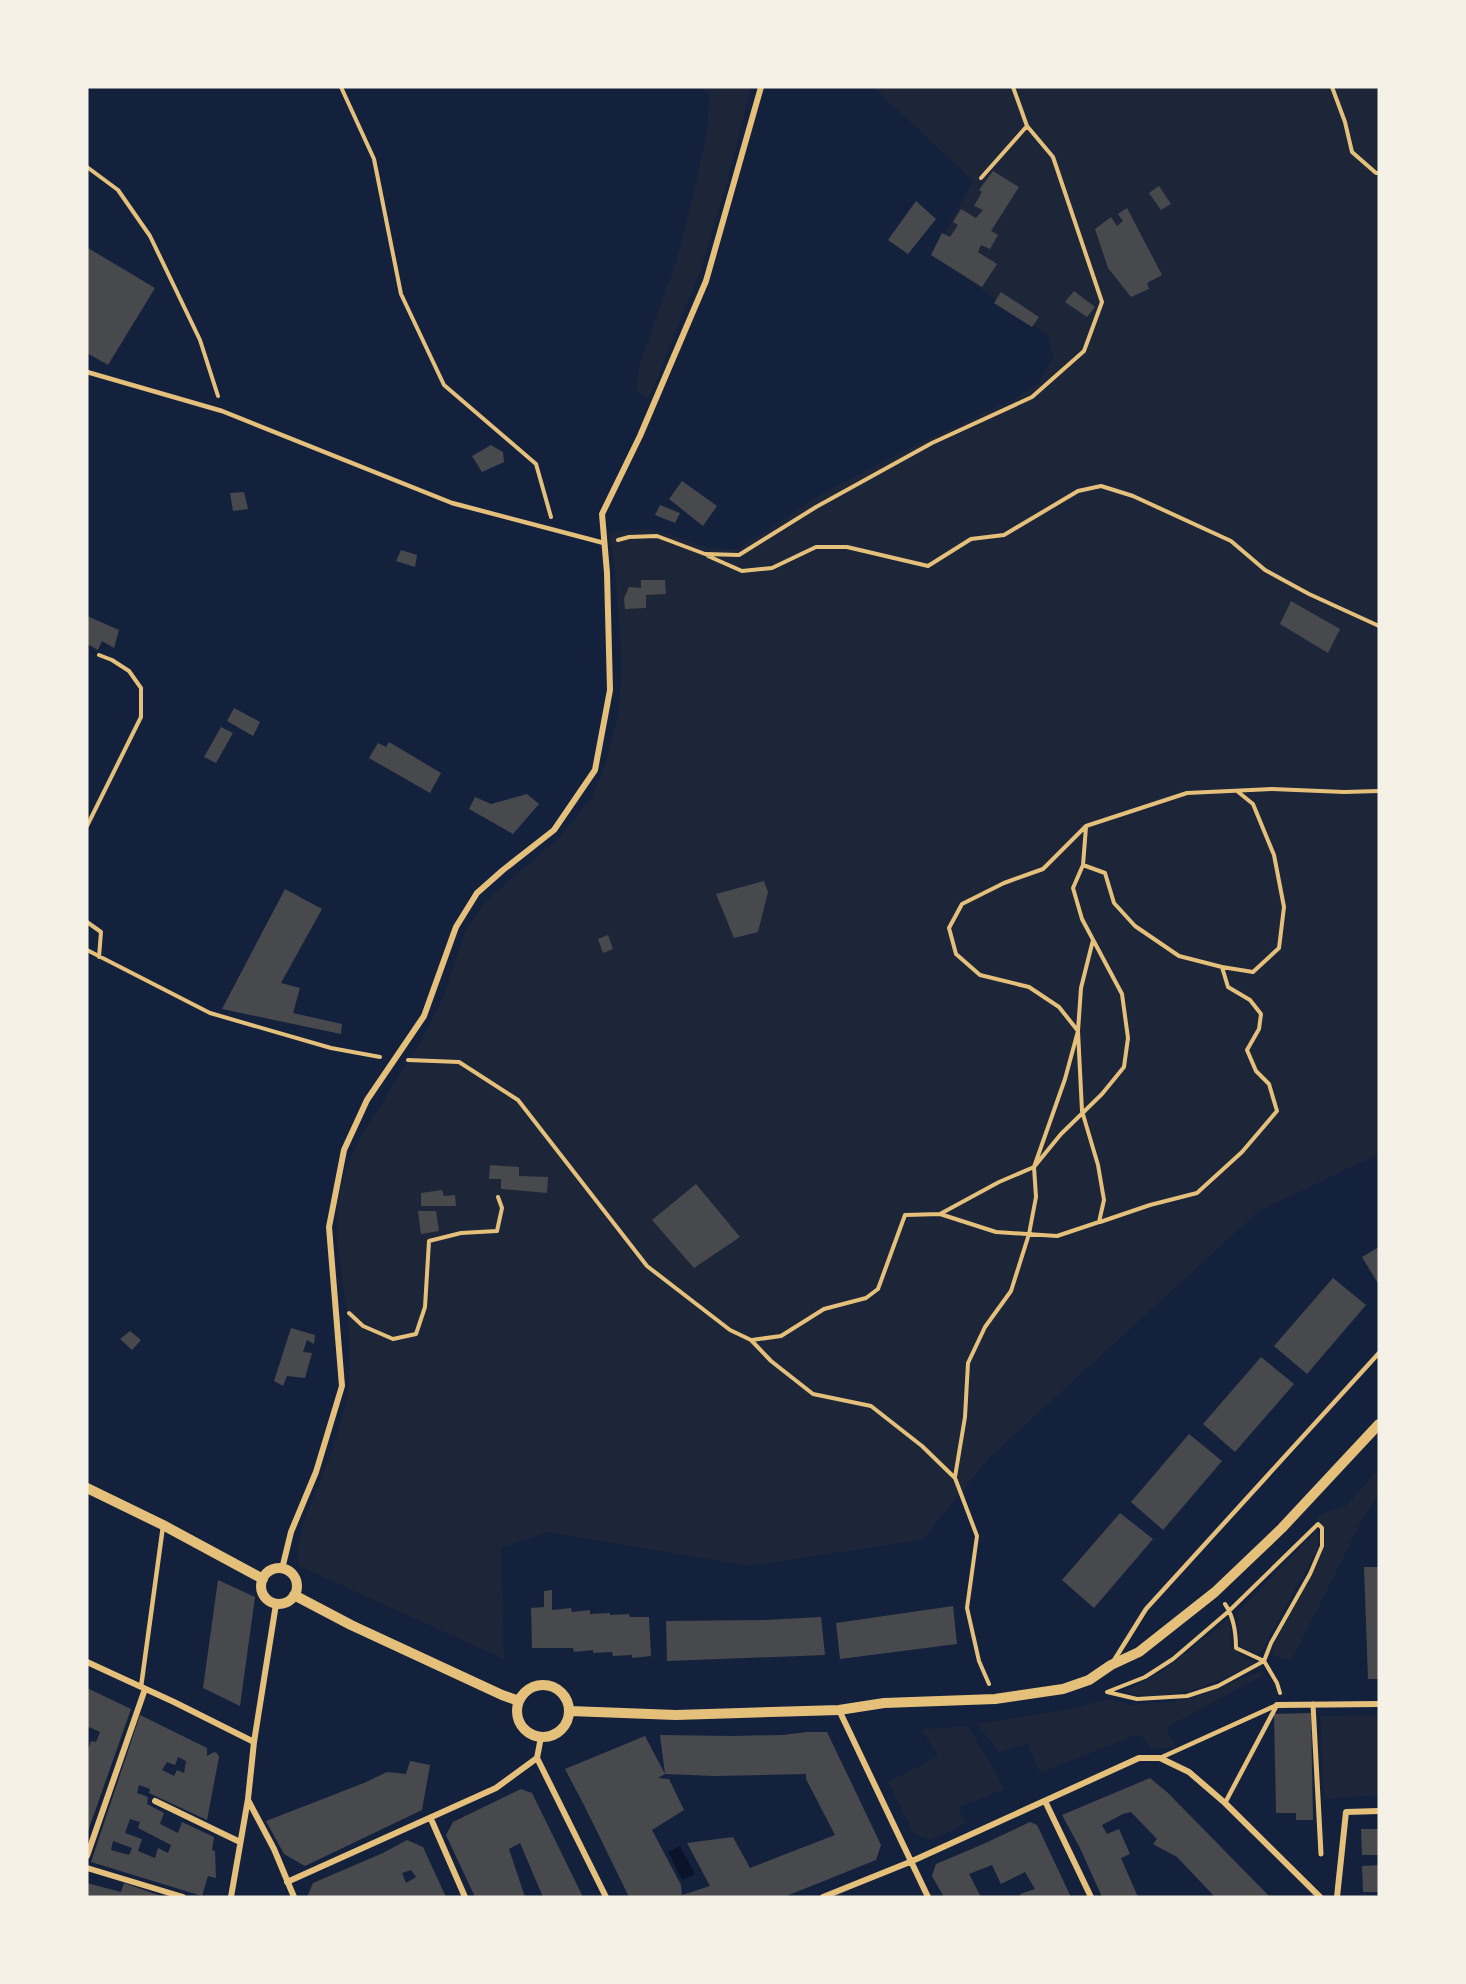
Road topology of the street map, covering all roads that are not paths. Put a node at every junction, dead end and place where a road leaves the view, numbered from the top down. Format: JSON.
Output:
{"nodes":[{"id":1,"x":761,"y":87,"type":"edge"},
{"id":2,"x":87,"y":372,"type":"edge"},
{"id":3,"x":604,"y":543,"type":"junction"},
{"id":4,"x":1379,"y":1353,"type":"edge"},
{"id":5,"x":1379,"y":1424,"type":"edge"},
{"id":6,"x":87,"y":1488,"type":"edge"},
{"id":7,"x":163,"y":1525,"type":"junction"},
{"id":8,"x":282,"y":1569,"type":"junction"},
{"id":9,"x":263,"y":1579,"type":"junction"},
{"id":10,"x":294,"y":1595,"type":"junction"},
{"id":11,"x":276,"y":1604,"type":"junction"},
{"id":12,"x":87,"y":1662,"type":"edge"},
{"id":13,"x":1111,"y":1665,"type":"junction"},
{"id":14,"x":143,"y":1688,"type":"junction"},
{"id":15,"x":519,"y":1701,"type":"junction"},
{"id":16,"x":1313,"y":1704,"type":"junction"},
{"id":17,"x":1379,"y":1704,"type":"edge"},
{"id":18,"x":1277,"y":1705,"type":"junction"},
{"id":19,"x":839,"y":1710,"type":"junction"},
{"id":20,"x":570,"y":1711,"type":"junction"},
{"id":21,"x":541,"y":1737,"type":"junction"},
{"id":22,"x":254,"y":1742,"type":"junction"},
{"id":23,"x":537,"y":1758,"type":"junction"},
{"id":24,"x":1160,"y":1758,"type":"junction"},
{"id":25,"x":248,"y":1799,"type":"junction"},
{"id":26,"x":1045,"y":1801,"type":"junction"},
{"id":27,"x":155,"y":1802,"type":"dead end"},
{"id":28,"x":1225,"y":1803,"type":"junction"},
{"id":29,"x":1379,"y":1811,"type":"edge"},
{"id":30,"x":430,"y":1819,"type":"junction"},
{"id":31,"x":240,"y":1842,"type":"junction"},
{"id":32,"x":1321,"y":1854,"type":"dead end"},
{"id":33,"x":87,"y":1856,"type":"edge"},
{"id":34,"x":910,"y":1862,"type":"junction"},
{"id":35,"x":87,"y":1868,"type":"edge"},
{"id":36,"x":287,"y":1882,"type":"junction"},
{"id":37,"x":183,"y":1897,"type":"edge"},
{"id":38,"x":231,"y":1897,"type":"edge"},
{"id":39,"x":294,"y":1897,"type":"edge"},
{"id":40,"x":465,"y":1897,"type":"edge"},
{"id":41,"x":606,"y":1897,"type":"edge"},
{"id":42,"x":823,"y":1897,"type":"edge"},
{"id":43,"x":928,"y":1897,"type":"edge"},
{"id":44,"x":1091,"y":1897,"type":"edge"},
{"id":45,"x":1320,"y":1897,"type":"edge"},
{"id":46,"x":1337,"y":1897,"type":"edge"}],
"edges":[{"from":1,"to":3,"type":"street"},
{"from":2,"to":3,"type":"lane"},
{"from":3,"to":8,"type":"street"},
{"from":4,"to":13,"type":"lane"},
{"from":5,"to":13,"type":"street"},
{"from":6,"to":7,"type":"street"},
{"from":7,"to":9,"type":"street"},
{"from":7,"to":14,"type":"lane"},
{"from":8,"to":9,"type":"street"},
{"from":8,"to":10,"type":"street"},
{"from":9,"to":11,"type":"street"},
{"from":10,"to":11,"type":"street"},
{"from":10,"to":15,"type":"street"},
{"from":11,"to":22,"type":"street"},
{"from":12,"to":14,"type":"street"},
{"from":13,"to":19,"type":"street"},
{"from":14,"to":22,"type":"street"},
{"from":14,"to":33,"type":"street"},
{"from":15,"to":20,"type":"street"},
{"from":15,"to":21,"type":"street"},
{"from":16,"to":17,"type":"street"},
{"from":16,"to":18,"type":"street"},
{"from":16,"to":32,"type":"street"},
{"from":18,"to":24,"type":"lane"},
{"from":18,"to":28,"type":"lane"},
{"from":19,"to":20,"type":"street"},
{"from":19,"to":34,"type":"street"},
{"from":20,"to":21,"type":"street"},
{"from":21,"to":23,"type":"street"},
{"from":22,"to":25,"type":"street"},
{"from":23,"to":30,"type":"street"},
{"from":23,"to":41,"type":"street"},
{"from":24,"to":26,"type":"street"},
{"from":24,"to":28,"type":"street"},
{"from":25,"to":31,"type":"street"},
{"from":25,"to":36,"type":"street"},
{"from":26,"to":34,"type":"street"},
{"from":26,"to":44,"type":"street"},
{"from":27,"to":31,"type":"street"},
{"from":28,"to":45,"type":"street"},
{"from":29,"to":46,"type":"street"},
{"from":30,"to":36,"type":"street"},
{"from":30,"to":40,"type":"street"},
{"from":31,"to":38,"type":"street"},
{"from":34,"to":42,"type":"street"},
{"from":34,"to":43,"type":"street"},
{"from":35,"to":37,"type":"street"},
{"from":36,"to":39,"type":"street"}]}
